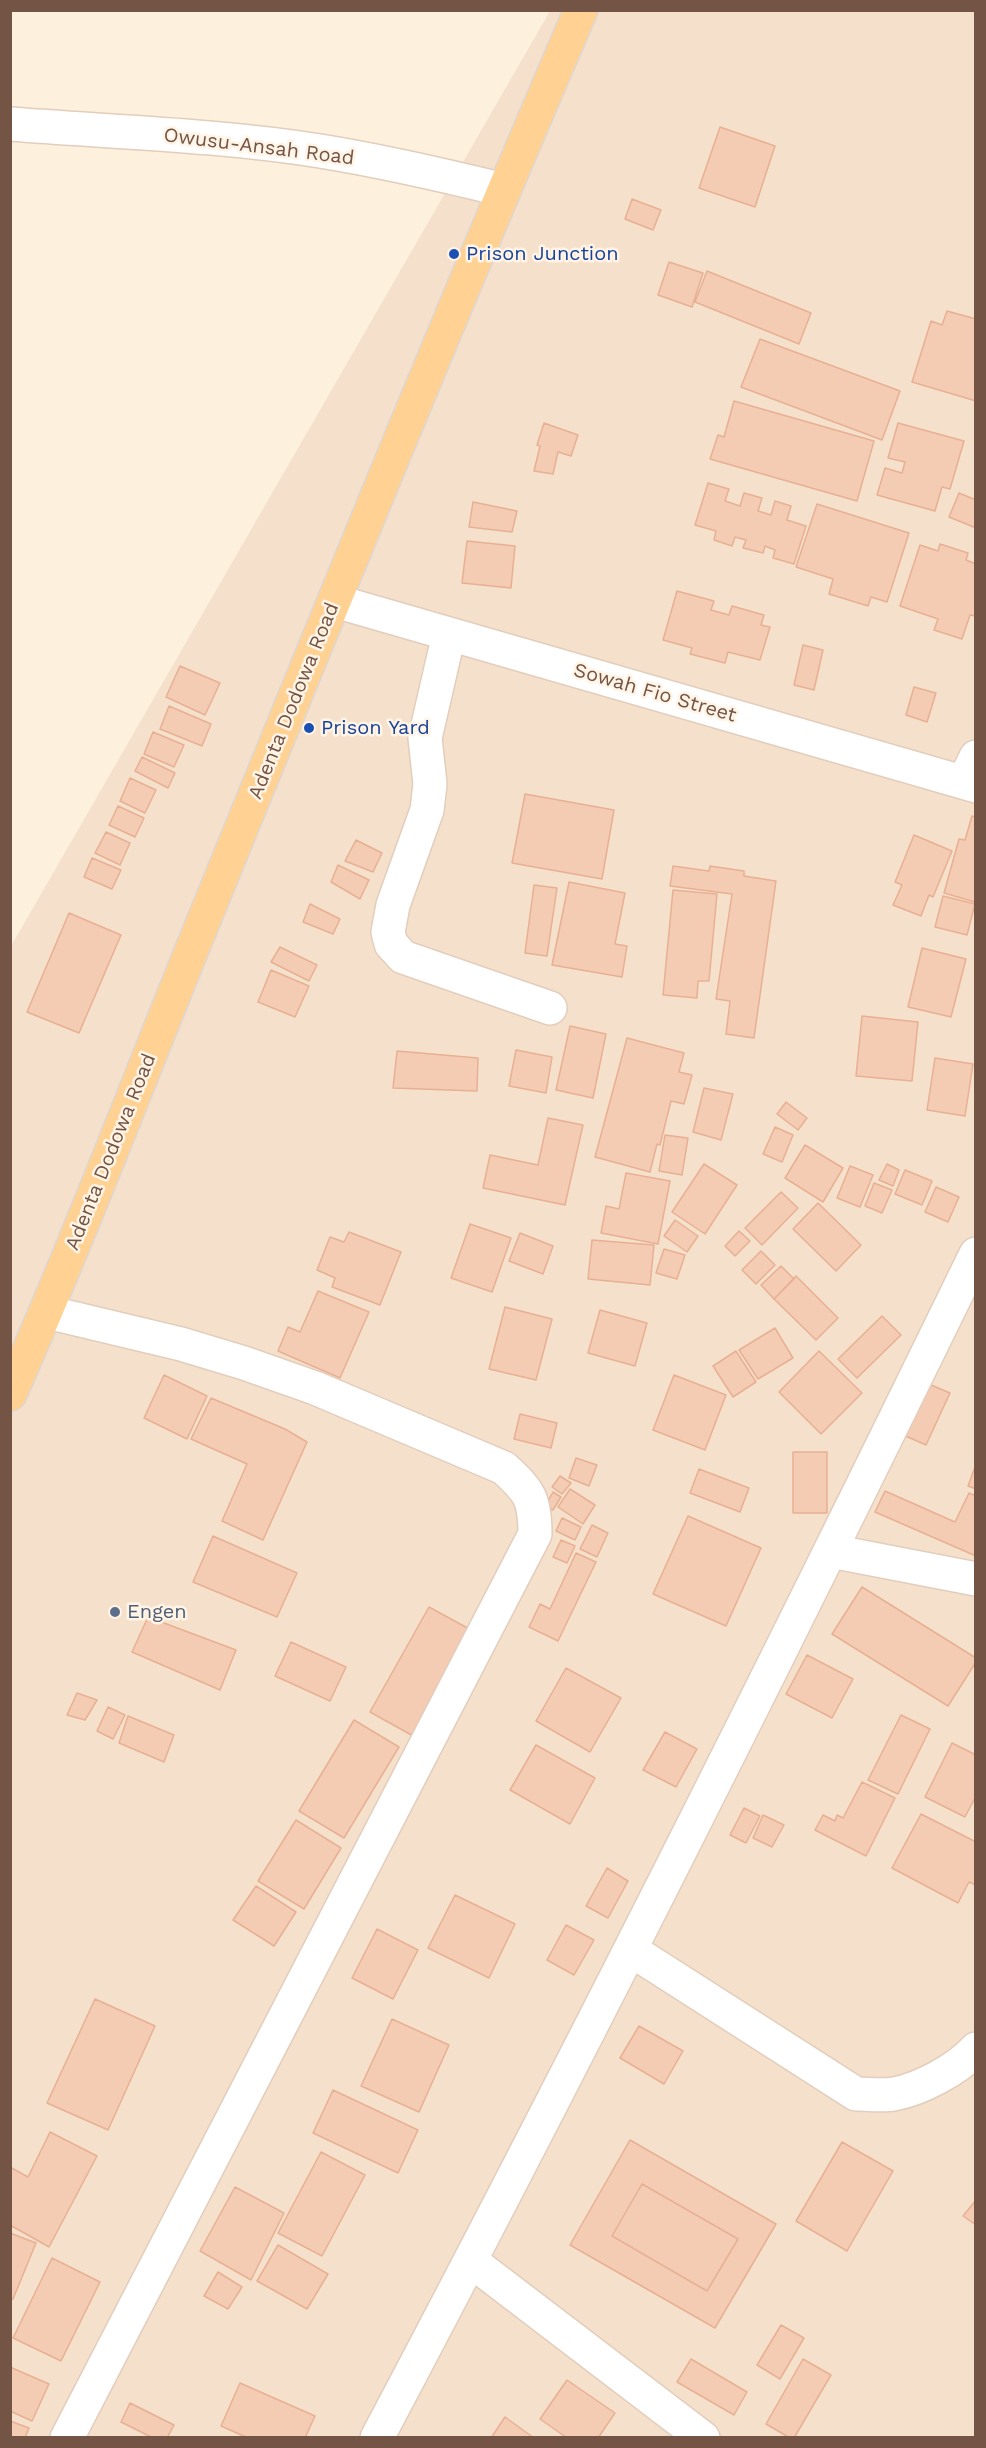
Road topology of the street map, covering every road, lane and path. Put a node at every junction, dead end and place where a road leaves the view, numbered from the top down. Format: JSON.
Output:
{"nodes":[{"id":1,"x":582,"y":10,"type":"edge"},
{"id":2,"x":10,"y":124,"type":"edge"},
{"id":3,"x":504,"y":190,"type":"junction"},
{"id":4,"x":334,"y":601,"type":"junction"},
{"id":5,"x":449,"y":634,"type":"junction"},
{"id":6,"x":972,"y":775,"type":"edge"},
{"id":7,"x":550,"y":1008,"type":"dead end"},
{"id":8,"x":975,"y":1254,"type":"edge"},
{"id":9,"x":47,"y":1312,"type":"junction"},
{"id":10,"x":10,"y":1394,"type":"edge"},
{"id":11,"x":831,"y":1551,"type":"junction"},
{"id":12,"x":975,"y":1580,"type":"edge"},
{"id":13,"x":631,"y":1950,"type":"junction"},
{"id":14,"x":975,"y":2049,"type":"edge"},
{"id":15,"x":471,"y":2261,"type":"junction"},
{"id":16,"x":67,"y":2438,"type":"edge"},
{"id":17,"x":377,"y":2438,"type":"edge"},
{"id":18,"x":703,"y":2438,"type":"edge"}],
"edges":[{"from":1,"to":3,"type":"main road","name":"Adenta Dodowa Road"},
{"from":2,"to":3,"type":"street","name":"Owusu-Ansah Road"},
{"from":3,"to":4,"type":"main road","name":"Adenta Dodowa Road"},
{"from":4,"to":5,"type":"street","name":"Sowah Fio Street"},
{"from":4,"to":9,"type":"main road","name":"Adenta Dodowa Road"},
{"from":5,"to":6,"type":"street","name":"Sowah Fio Street"},
{"from":5,"to":7,"type":"street"},
{"from":8,"to":11,"type":"street"},
{"from":9,"to":10,"type":"main road","name":"Adenta Dodowa Road"},
{"from":9,"to":16,"type":"street"},
{"from":11,"to":12,"type":"street"},
{"from":11,"to":13,"type":"street"},
{"from":13,"to":14,"type":"street"},
{"from":13,"to":15,"type":"street"},
{"from":15,"to":17,"type":"street"},
{"from":15,"to":18,"type":"street"}]}
